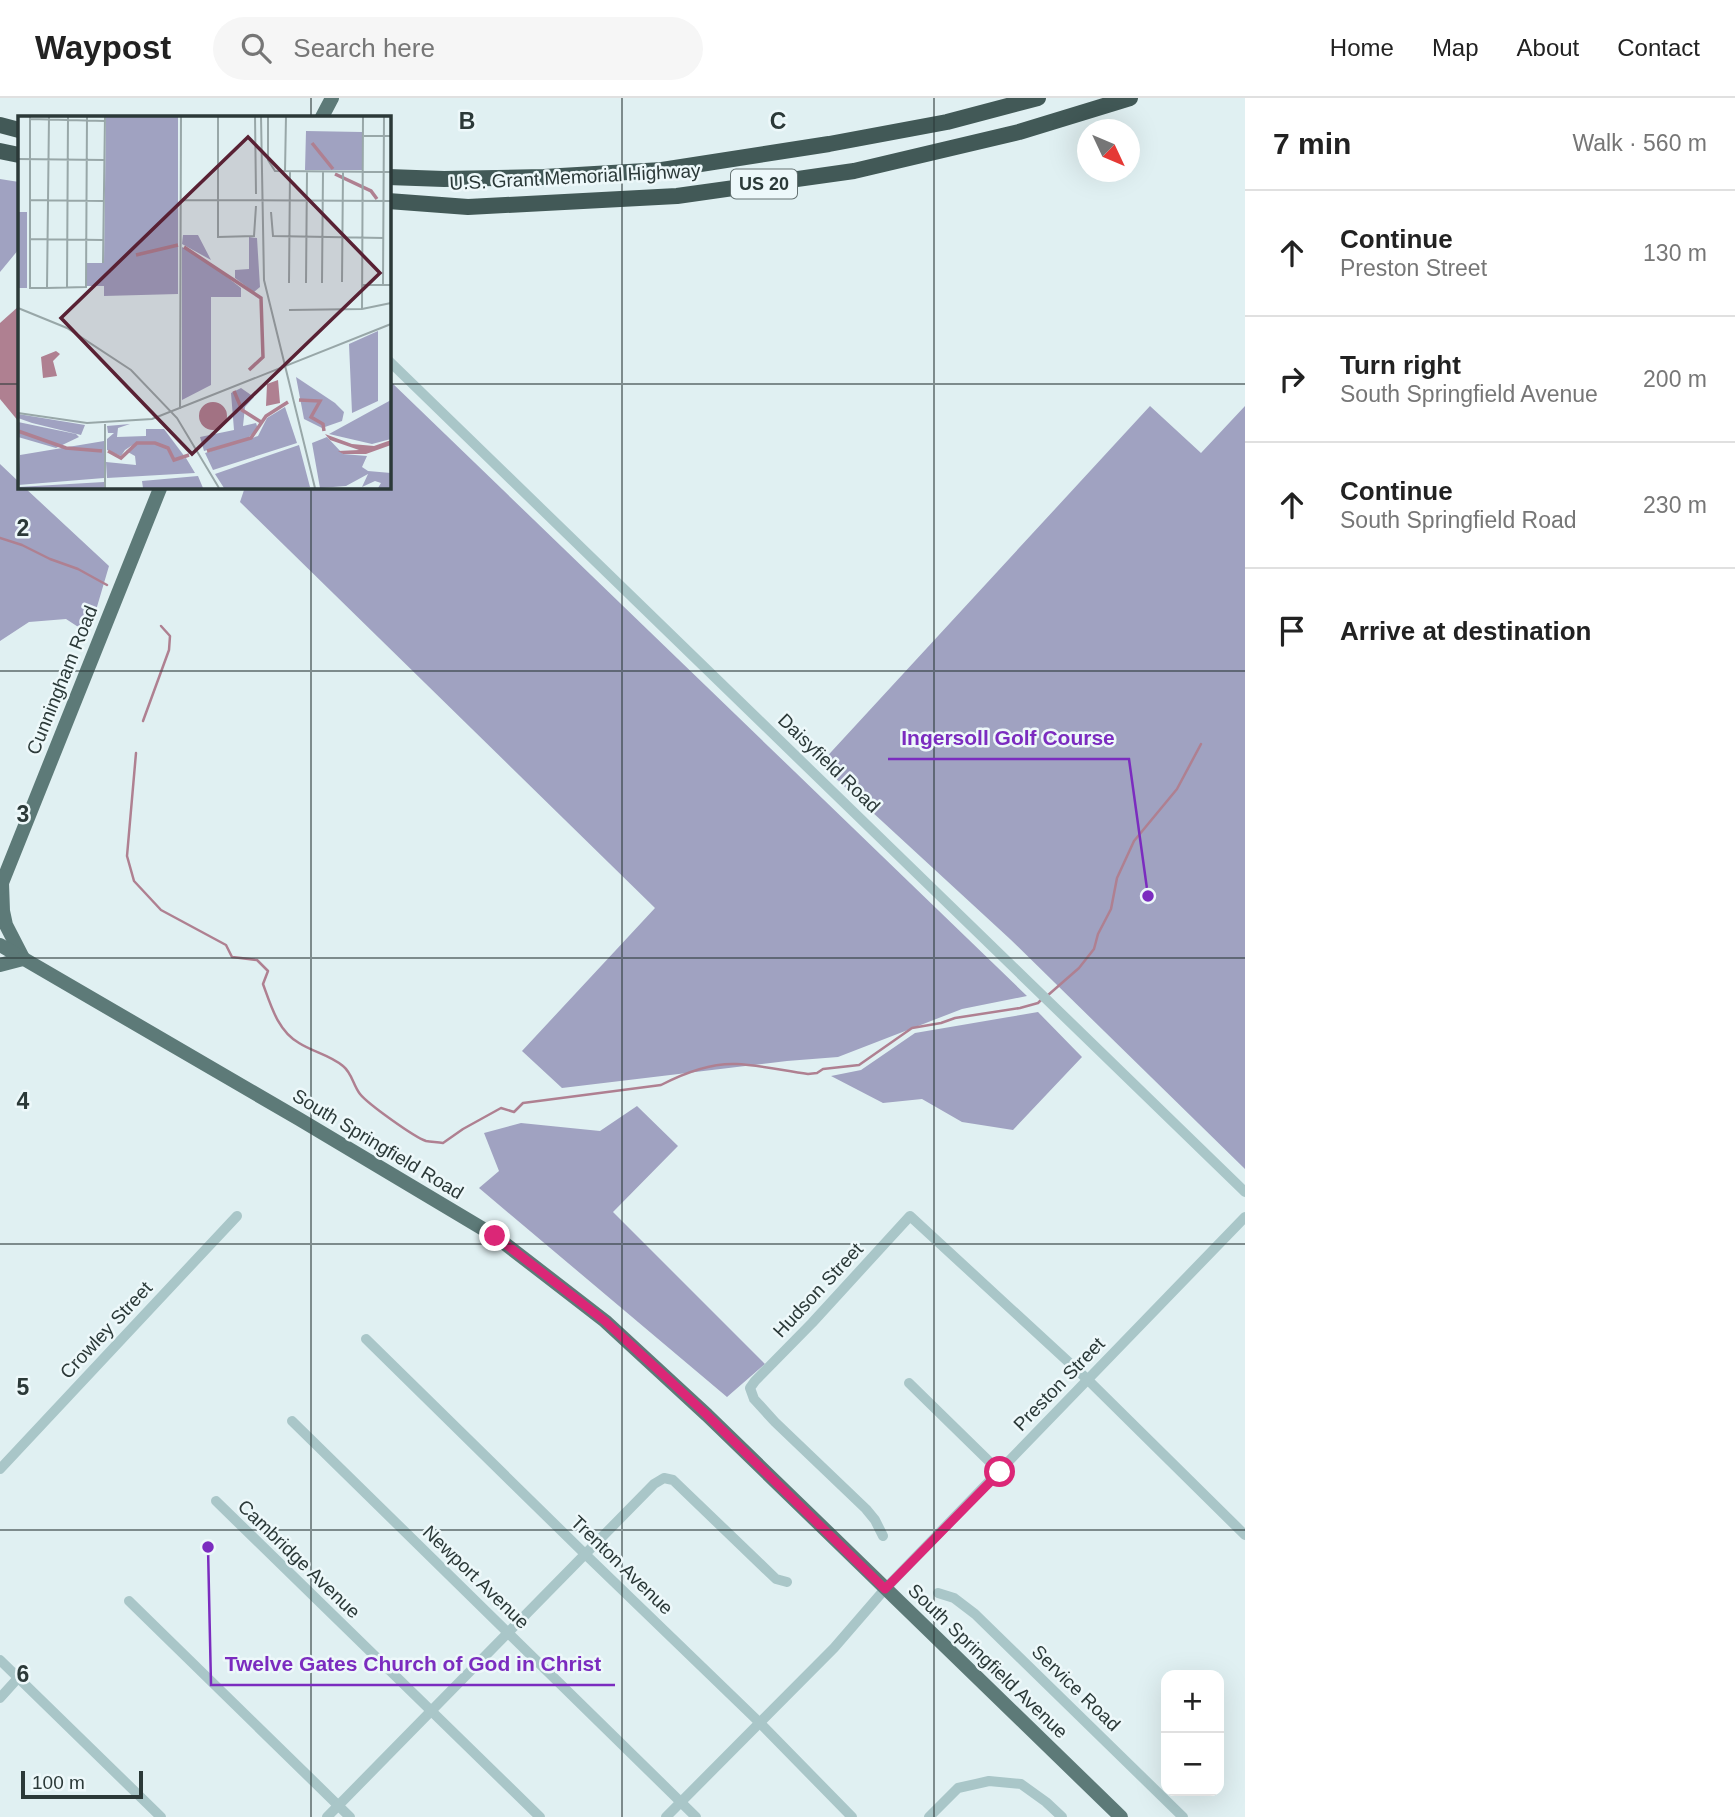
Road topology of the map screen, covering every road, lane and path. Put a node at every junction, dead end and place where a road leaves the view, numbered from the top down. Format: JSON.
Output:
{"nodes":[{"id":1,"x":332,"y":98,"type":"edge"},
{"id":2,"x":1038,"y":98,"type":"edge"},
{"id":3,"x":1130,"y":98,"type":"edge"},
{"id":4,"x":323,"y":116,"type":"edge"},
{"id":5,"x":0,"y":125,"type":"edge"},
{"id":6,"x":18,"y":130,"type":"edge"},
{"id":7,"x":0,"y":151,"type":"edge"},
{"id":8,"x":18,"y":155,"type":"edge"},
{"id":9,"x":390,"y":177,"type":"edge"},
{"id":10,"x":390,"y":201,"type":"edge"},
{"id":11,"x":390,"y":362,"type":"edge"},
{"id":12,"x":160,"y":488,"type":"edge"},
{"id":13,"x":1,"y":885,"type":"edge"},
{"id":14,"x":0,"y":945,"type":"edge"},
{"id":15,"x":23,"y":959,"type":"junction"},
{"id":16,"x":0,"y":965,"type":"edge"},
{"id":17,"x":1245,"y":1192,"type":"edge"},
{"id":18,"x":237,"y":1216,"type":"dead end"},
{"id":19,"x":1245,"y":1217,"type":"edge"},
{"id":20,"x":366,"y":1339,"type":"dead end"},
{"id":21,"x":1087,"y":1379,"type":"junction"},
{"id":22,"x":909,"y":1383,"type":"dead end"},
{"id":23,"x":707,"y":1415,"type":"joint"},
{"id":24,"x":292,"y":1421,"type":"dead end"},
{"id":25,"x":0,"y":1469,"type":"edge"},
{"id":26,"x":1000,"y":1472,"type":"junction"},
{"id":27,"x":216,"y":1502,"type":"dead end"},
{"id":28,"x":1245,"y":1535,"type":"edge"},
{"id":29,"x":883,"y":1536,"type":"dead end"},
{"id":30,"x":585,"y":1554,"type":"junction"},
{"id":31,"x":788,"y":1582,"type":"dead end"},
{"id":32,"x":885,"y":1589,"type":"junction"},
{"id":33,"x":939,"y":1593,"type":"dead end"},
{"id":34,"x":129,"y":1601,"type":"dead end"},
{"id":35,"x":508,"y":1633,"type":"junction"},
{"id":36,"x":0,"y":1660,"type":"edge"},
{"id":37,"x":18,"y":1678,"type":"junction"},
{"id":38,"x":0,"y":1698,"type":"edge"},
{"id":39,"x":431,"y":1712,"type":"junction"},
{"id":40,"x":759,"y":1722,"type":"junction"},
{"id":41,"x":681,"y":1801,"type":"junction"},
{"id":42,"x":338,"y":1805,"type":"junction"},
{"id":43,"x":161,"y":1817,"type":"edge"},
{"id":44,"x":327,"y":1817,"type":"edge"},
{"id":45,"x":350,"y":1817,"type":"edge"},
{"id":46,"x":540,"y":1817,"type":"edge"},
{"id":47,"x":666,"y":1817,"type":"edge"},
{"id":48,"x":696,"y":1817,"type":"edge"},
{"id":49,"x":852,"y":1817,"type":"edge"},
{"id":50,"x":929,"y":1817,"type":"edge"},
{"id":51,"x":1062,"y":1817,"type":"edge"},
{"id":52,"x":1121,"y":1817,"type":"edge"},
{"id":53,"x":1183,"y":1817,"type":"edge"}],
"edges":[{"from":1,"to":4,"type":"main road"},
{"from":2,"to":9,"type":"highway","name":"U.S. Grant Memorial Highway","number":"US 20"},
{"from":3,"to":10,"type":"highway","name":"U.S. Grant Memorial Highway","number":"US 20"},
{"from":5,"to":6,"type":"highway"},
{"from":7,"to":8,"type":"highway"},
{"from":11,"to":17,"type":"street","name":"Daisyfield Road"},
{"from":12,"to":13,"type":"main road","name":"Cunningham Road"},
{"from":13,"to":15,"type":"main road"},
{"from":14,"to":15,"type":"main road","name":"South Springfield Road"},
{"from":15,"to":16,"type":"main road"},
{"from":15,"to":23,"type":"main road","name":"South Springfield Road"},
{"from":18,"to":25,"type":"street","name":"Crowley Street"},
{"from":19,"to":21,"type":"street","name":"Preston Street"},
{"from":20,"to":30,"type":"street","name":"Trenton Avenue"},
{"from":21,"to":26,"type":"street","name":"Preston Street"},
{"from":21,"to":28,"type":"street"},
{"from":21,"to":29,"type":"street","name":"Hudson Street"},
{"from":22,"to":26,"type":"street"},
{"from":23,"to":32,"type":"main road","name":"South Springfield Avenue"},
{"from":24,"to":35,"type":"street","name":"Newport Avenue"},
{"from":26,"to":32,"type":"street","name":"Preston Street"},
{"from":27,"to":39,"type":"street","name":"Cambridge Avenue"},
{"from":30,"to":31,"type":"street"},
{"from":30,"to":35,"type":"street"},
{"from":30,"to":40,"type":"street","name":"Trenton Avenue"},
{"from":32,"to":40,"type":"street","name":"Preston Street"},
{"from":32,"to":52,"type":"main road","name":"South Springfield Avenue"},
{"from":33,"to":53,"type":"street","name":"Service Road"},
{"from":34,"to":42,"type":"street"},
{"from":35,"to":39,"type":"street"},
{"from":35,"to":41,"type":"street","name":"Newport Avenue"},
{"from":36,"to":37,"type":"street"},
{"from":37,"to":38,"type":"street"},
{"from":37,"to":43,"type":"street"},
{"from":39,"to":42,"type":"street"},
{"from":39,"to":46,"type":"street","name":"Cambridge Avenue"},
{"from":40,"to":41,"type":"street","name":"Preston Street"},
{"from":40,"to":49,"type":"street","name":"Trenton Avenue"},
{"from":41,"to":47,"type":"street","name":"Preston Street"},
{"from":41,"to":48,"type":"street","name":"Newport Avenue"},
{"from":42,"to":44,"type":"street"},
{"from":42,"to":45,"type":"street"},
{"from":50,"to":51,"type":"street"}]}
